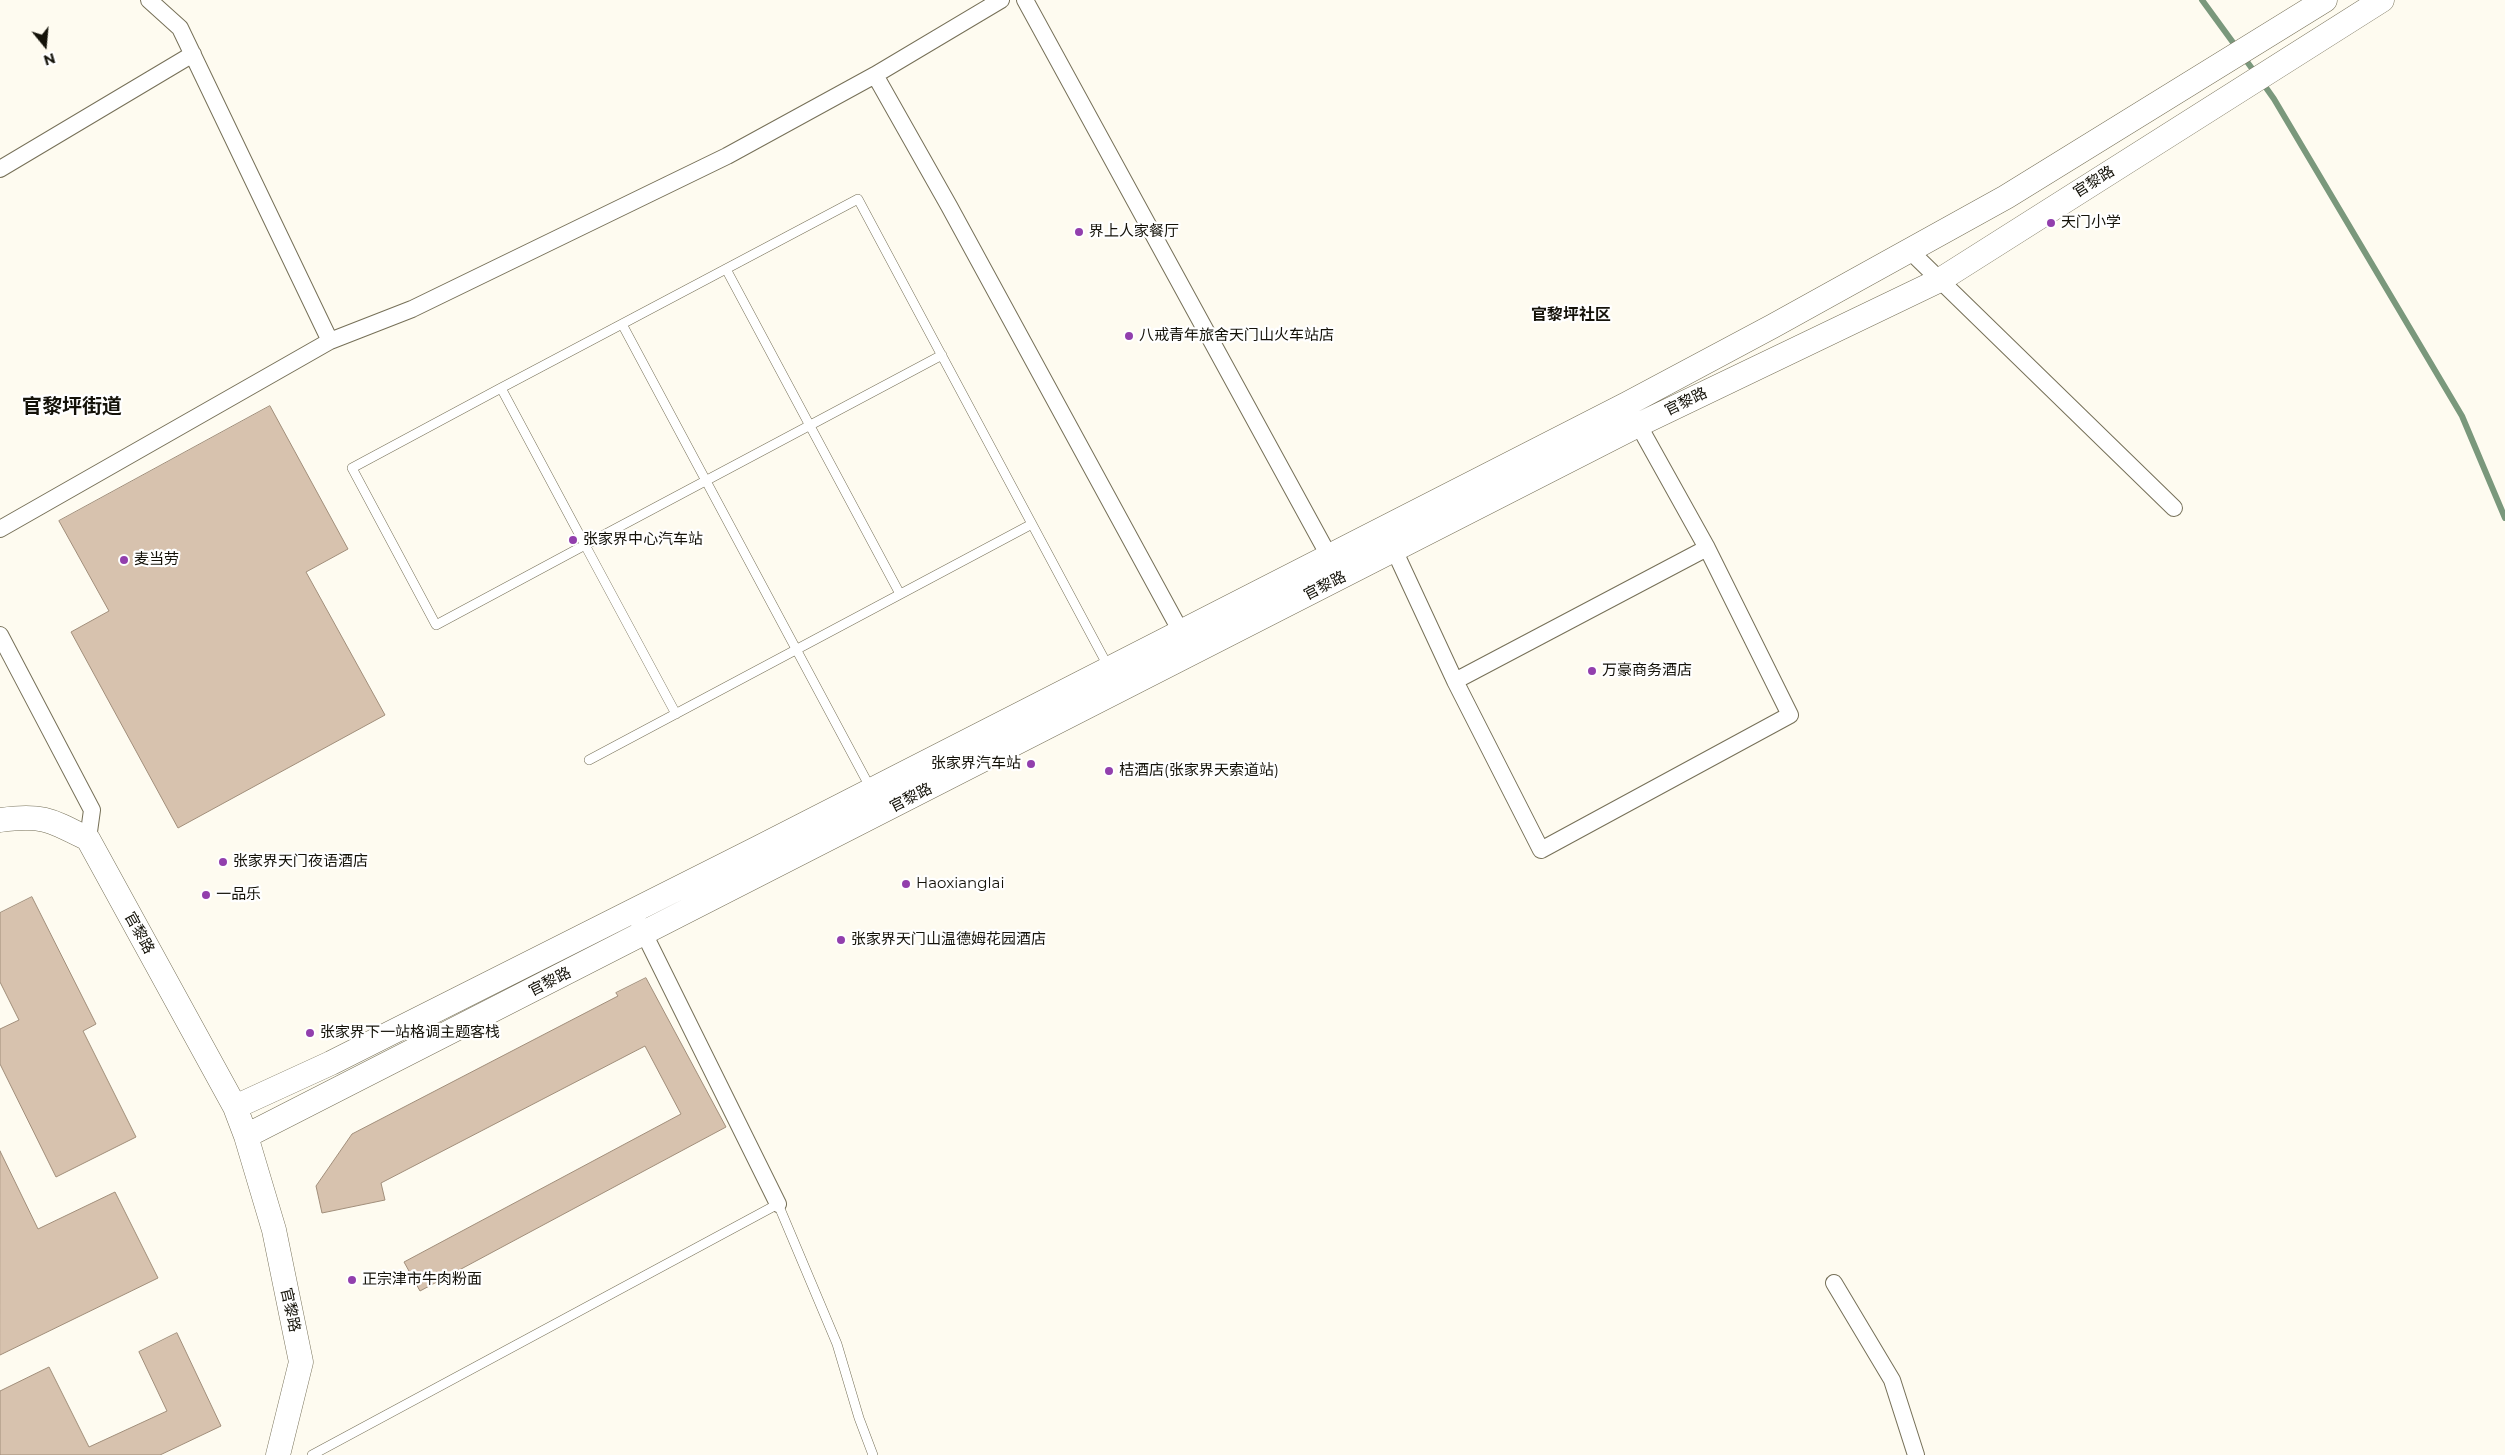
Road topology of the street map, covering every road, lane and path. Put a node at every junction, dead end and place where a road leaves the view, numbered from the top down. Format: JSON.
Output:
{"nodes":[{"id":1,"x":149,"y":0,"type":"edge"},
{"id":2,"x":1001,"y":0,"type":"edge"},
{"id":3,"x":1026,"y":0,"type":"edge"},
{"id":4,"x":2325,"y":0,"type":"edge"},
{"id":5,"x":2382,"y":0,"type":"edge"},
{"id":6,"x":193,"y":54,"type":"junction"},
{"id":7,"x":875,"y":75,"type":"junction"},
{"id":8,"x":0,"y":169,"type":"edge"},
{"id":9,"x":1909,"y":250,"type":"junction"},
{"id":10,"x":726,"y":269,"type":"junction"},
{"id":11,"x":1940,"y":280,"type":"junction"},
{"id":12,"x":622,"y":324,"type":"junction"},
{"id":13,"x":330,"y":341,"type":"junction"},
{"id":14,"x":942,"y":355,"type":"junction"},
{"id":15,"x":501,"y":388,"type":"junction"},
{"id":16,"x":1626,"y":404,"type":"junction"},
{"id":17,"x":810,"y":425,"type":"junction"},
{"id":18,"x":1638,"y":425,"type":"junction"},
{"id":19,"x":706,"y":480,"type":"junction"},
{"id":20,"x":2174,"y":508,"type":"dead end"},
{"id":21,"x":1032,"y":524,"type":"junction"},
{"id":22,"x":1384,"y":528,"type":"junction"},
{"id":23,"x":0,"y":529,"type":"edge"},
{"id":24,"x":585,"y":545,"type":"junction"},
{"id":25,"x":1707,"y":548,"type":"junction"},
{"id":26,"x":1395,"y":550,"type":"junction"},
{"id":27,"x":1329,"y":556,"type":"junction"},
{"id":28,"x":900,"y":594,"type":"junction"},
{"id":29,"x":1180,"y":632,"type":"junction"},
{"id":30,"x":0,"y":635,"type":"edge"},
{"id":31,"x":796,"y":649,"type":"junction"},
{"id":32,"x":1193,"y":653,"type":"junction"},
{"id":33,"x":1109,"y":668,"type":"junction"},
{"id":34,"x":1455,"y":681,"type":"junction"},
{"id":35,"x":676,"y":714,"type":"junction"},
{"id":36,"x":589,"y":760,"type":"dead end"},
{"id":37,"x":871,"y":789,"type":"junction"},
{"id":38,"x":0,"y":820,"type":"edge"},
{"id":39,"x":88,"y":840,"type":"junction"},
{"id":40,"x":633,"y":911,"type":"junction"},
{"id":41,"x":644,"y":933,"type":"junction"},
{"id":42,"x":235,"y":1107,"type":"junction"},
{"id":43,"x":246,"y":1136,"type":"junction"},
{"id":44,"x":778,"y":1204,"type":"junction"},
{"id":45,"x":1834,"y":1283,"type":"dead end"},
{"id":46,"x":278,"y":1455,"type":"edge"},
{"id":47,"x":312,"y":1455,"type":"edge"},
{"id":48,"x":873,"y":1455,"type":"edge"},
{"id":49,"x":1916,"y":1455,"type":"edge"}],
"edges":[{"from":1,"to":6,"type":"street"},
{"from":2,"to":7,"type":"street"},
{"from":3,"to":27,"type":"street"},
{"from":4,"to":9,"type":"main road","name":"官黎路"},
{"from":5,"to":11,"type":"main road","name":"官黎路"},
{"from":6,"to":8,"type":"street"},
{"from":6,"to":13,"type":"street"},
{"from":7,"to":13,"type":"street"},
{"from":7,"to":29,"type":"street"},
{"from":9,"to":11,"type":"street"},
{"from":9,"to":16,"type":"main road","name":"官黎路"},
{"from":10,"to":12,"type":"lane"},
{"from":10,"to":14,"type":"lane"},
{"from":10,"to":17,"type":"lane"},
{"from":11,"to":18,"type":"main road","name":"官黎路"},
{"from":11,"to":20,"type":"street"},
{"from":12,"to":15,"type":"lane"},
{"from":12,"to":19,"type":"lane"},
{"from":13,"to":23,"type":"street"},
{"from":14,"to":17,"type":"lane"},
{"from":14,"to":21,"type":"lane"},
{"from":15,"to":24,"type":"lane"},
{"from":15,"to":24,"type":"lane"},
{"from":16,"to":18,"type":"street"},
{"from":16,"to":22,"type":"main road","name":"官黎路"},
{"from":17,"to":19,"type":"lane"},
{"from":17,"to":28,"type":"lane"},
{"from":18,"to":25,"type":"street"},
{"from":18,"to":26,"type":"main road","name":"官黎路"},
{"from":19,"to":24,"type":"lane"},
{"from":19,"to":31,"type":"lane"},
{"from":21,"to":28,"type":"lane"},
{"from":21,"to":33,"type":"lane"},
{"from":22,"to":26,"type":"street"},
{"from":22,"to":27,"type":"main road","name":"官黎路"},
{"from":24,"to":35,"type":"lane"},
{"from":25,"to":34,"type":"street"},
{"from":25,"to":34,"type":"street"},
{"from":26,"to":32,"type":"main road","name":"官黎路"},
{"from":26,"to":34,"type":"street"},
{"from":27,"to":29,"type":"main road","name":"官黎路"},
{"from":28,"to":31,"type":"lane"},
{"from":29,"to":32,"type":"street"},
{"from":29,"to":33,"type":"main road","name":"官黎路"},
{"from":30,"to":39,"type":"street"},
{"from":31,"to":35,"type":"lane"},
{"from":31,"to":37,"type":"lane"},
{"from":32,"to":41,"type":"main road","name":"官黎路"},
{"from":33,"to":37,"type":"main road","name":"官黎路"},
{"from":35,"to":36,"type":"lane"},
{"from":37,"to":40,"type":"main road","name":"官黎路"},
{"from":38,"to":39,"type":"main road"},
{"from":39,"to":42,"type":"main road","name":"官黎路"},
{"from":40,"to":41,"type":"street"},
{"from":40,"to":42,"type":"main road","name":"官黎路"},
{"from":41,"to":43,"type":"main road","name":"官黎路"},
{"from":41,"to":44,"type":"street"},
{"from":42,"to":43,"type":"main road","name":"官黎路"},
{"from":43,"to":46,"type":"main road","name":"官黎路"},
{"from":44,"to":47,"type":"lane"},
{"from":44,"to":48,"type":"lane"},
{"from":45,"to":49,"type":"street"}]}
